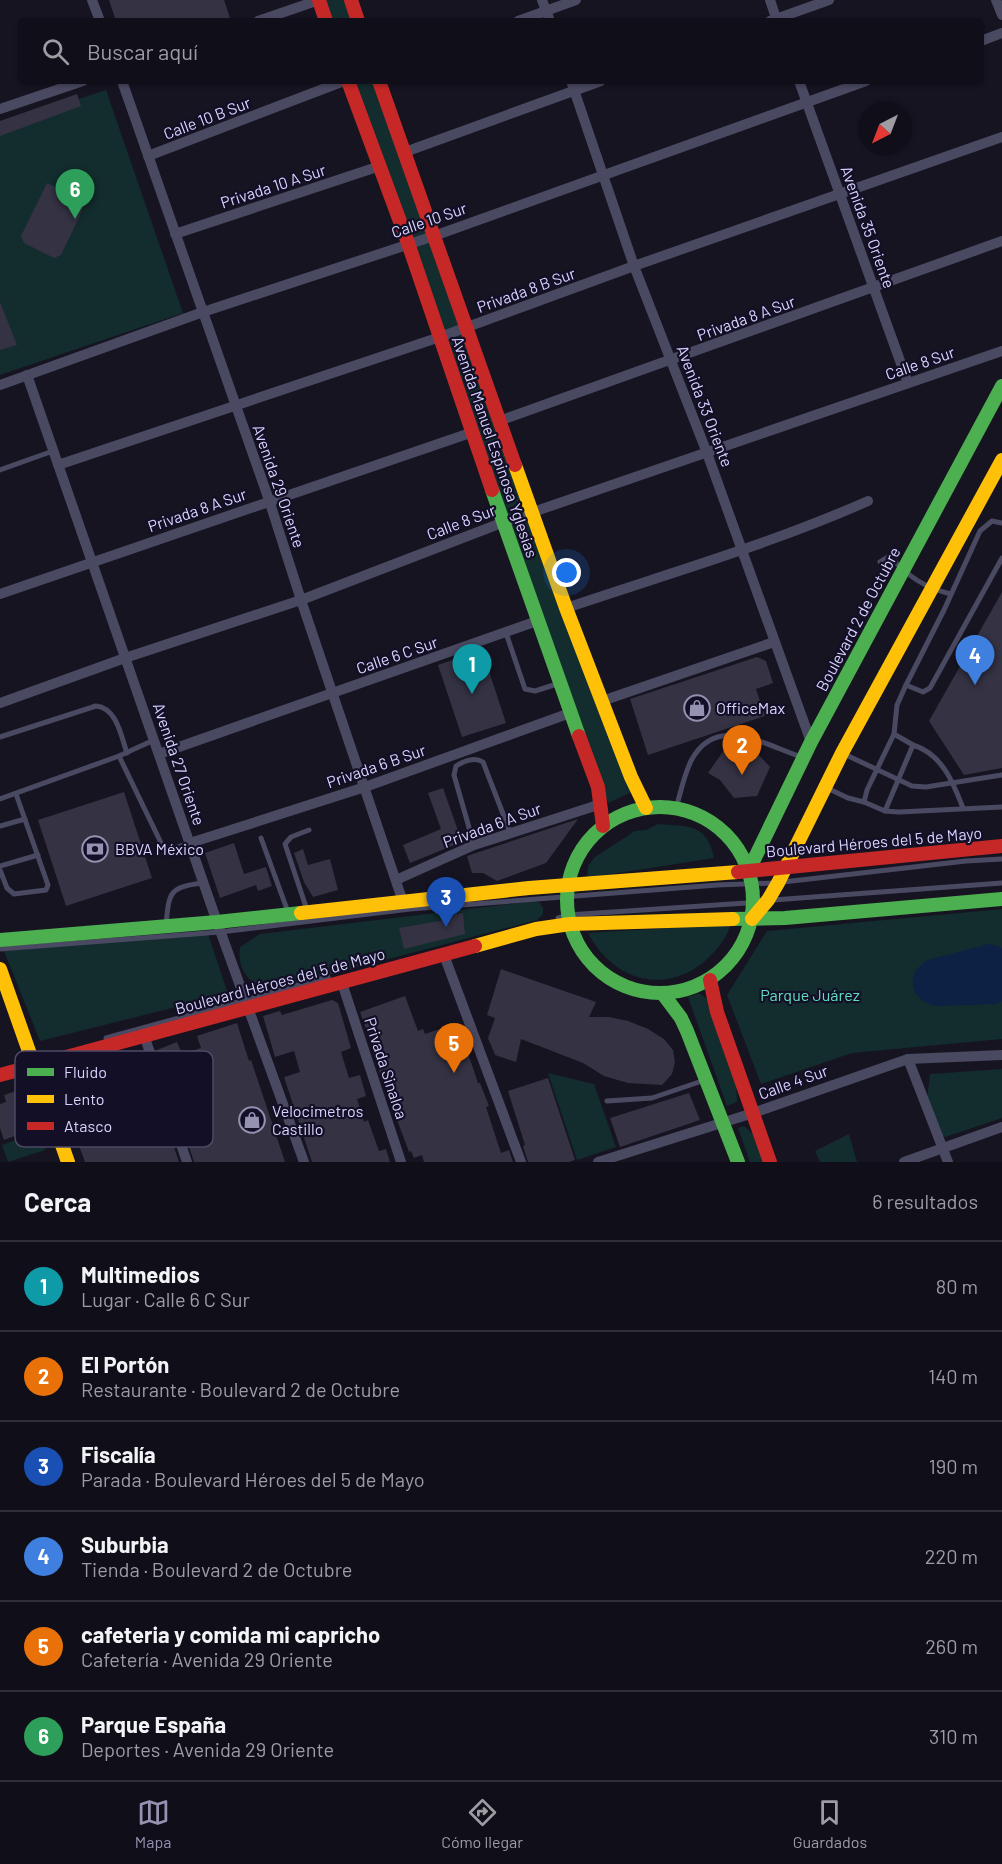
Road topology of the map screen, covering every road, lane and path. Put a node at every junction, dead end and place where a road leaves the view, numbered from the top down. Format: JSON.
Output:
{"nodes":[{"id":1,"x":92,"y":0,"type":"edge"},
{"id":2,"x":319,"y":0,"type":"edge"},
{"id":3,"x":351,"y":0,"type":"edge"},
{"id":4,"x":576,"y":0,"type":"edge"},
{"id":5,"x":770,"y":0,"type":"edge"},
{"id":6,"x":829,"y":0,"type":"edge"},
{"id":7,"x":996,"y":0,"type":"edge"},
{"id":8,"x":546,"y":11,"type":"edge"},
{"id":9,"x":1002,"y":15,"type":"edge"},
{"id":10,"x":99,"y":18,"type":"edge"},
{"id":11,"x":267,"y":18,"type":"edge"},
{"id":12,"x":325,"y":18,"type":"edge"},
{"id":13,"x":357,"y":18,"type":"edge"},
{"id":14,"x":526,"y":18,"type":"edge"},
{"id":15,"x":774,"y":18,"type":"edge"},
{"id":16,"x":780,"y":18,"type":"edge"},
{"id":17,"x":1002,"y":33,"type":"edge"},
{"id":18,"x":984,"y":40,"type":"edge"},
{"id":19,"x":74,"y":84,"type":"edge"},
{"id":20,"x":123,"y":84,"type":"edge"},
{"id":21,"x":338,"y":84,"type":"edge"},
{"id":22,"x":347,"y":84,"type":"edge"},
{"id":23,"x":380,"y":84,"type":"edge"},
{"id":24,"x":800,"y":84,"type":"edge"},
{"id":25,"x":858,"y":84,"type":"edge"},
{"id":26,"x":572,"y":86,"type":"edge"},
{"id":27,"x":807,"y":102,"type":"junction"},
{"id":28,"x":0,"y":109,"type":"edge"},
{"id":29,"x":1002,"y":137,"type":"edge"},
{"id":30,"x":405,"y":153,"type":"junction"},
{"id":31,"x":148,"y":156,"type":"junction"},
{"id":32,"x":380,"y":166,"type":"junction"},
{"id":33,"x":603,"y":174,"type":"junction"},
{"id":34,"x":840,"y":194,"type":"junction"},
{"id":35,"x":175,"y":234,"type":"junction"},
{"id":36,"x":434,"y":236,"type":"junction"},
{"id":37,"x":1002,"y":241,"type":"edge"},
{"id":38,"x":408,"y":243,"type":"junction"},
{"id":39,"x":634,"y":266,"type":"junction"},
{"id":40,"x":874,"y":287,"type":"junction"},
{"id":41,"x":203,"y":312,"type":"junction"},
{"id":42,"x":466,"y":327,"type":"junction"},
{"id":43,"x":440,"y":337,"type":"junction"},
{"id":44,"x":1002,"y":351,"type":"edge"},
{"id":45,"x":671,"y":361,"type":"junction"},
{"id":46,"x":27,"y":375,"type":"junction"},
{"id":47,"x":908,"y":383,"type":"junction"},
{"id":48,"x":0,"y":385,"type":"edge"},
{"id":49,"x":1002,"y":386,"type":"edge"},
{"id":50,"x":236,"y":406,"type":"junction"},
{"id":51,"x":499,"y":421,"type":"junction"},
{"id":52,"x":473,"y":432,"type":"junction"},
{"id":53,"x":53,"y":451,"type":"junction"},
{"id":54,"x":707,"y":453,"type":"junction"},
{"id":55,"x":1002,"y":460,"type":"edge"},
{"id":56,"x":58,"y":465,"type":"junction"},
{"id":57,"x":0,"y":470,"type":"edge"},
{"id":58,"x":269,"y":501,"type":"junction"},
{"id":59,"x":868,"y":501,"type":"dead end"},
{"id":60,"x":532,"y":513,"type":"junction"},
{"id":61,"x":504,"y":522,"type":"junction"},
{"id":62,"x":1002,"y":523,"type":"edge"},
{"id":63,"x":742,"y":550,"type":"junction"},
{"id":64,"x":1002,"y":558,"type":"edge"},
{"id":65,"x":92,"y":562,"type":"junction"},
{"id":66,"x":880,"y":562,"type":"dead end"},
{"id":67,"x":903,"y":570,"type":"junction"},
{"id":68,"x":931,"y":589,"type":"junction"},
{"id":69,"x":0,"y":594,"type":"edge"},
{"id":70,"x":951,"y":594,"type":"junction"},
{"id":71,"x":300,"y":600,"type":"junction"},
{"id":72,"x":566,"y":608,"type":"junction"},
{"id":73,"x":537,"y":621,"type":"junction"},
{"id":74,"x":506,"y":633,"type":"junction"},
{"id":75,"x":774,"y":642,"type":"junction"},
{"id":76,"x":125,"y":658,"type":"junction"},
{"id":77,"x":559,"y":684,"type":"junction"},
{"id":78,"x":906,"y":685,"type":"junction"},
{"id":79,"x":333,"y":693,"type":"junction"},
{"id":80,"x":602,"y":701,"type":"junction"},
{"id":81,"x":0,"y":703,"type":"edge"},
{"id":82,"x":570,"y":713,"type":"junction"},
{"id":83,"x":894,"y":734,"type":"junction"},
{"id":84,"x":0,"y":737,"type":"edge"},
{"id":85,"x":154,"y":740,"type":"junction"},
{"id":86,"x":811,"y":742,"type":"junction"},
{"id":87,"x":913,"y":745,"type":"junction"},
{"id":88,"x":127,"y":753,"type":"junction"},
{"id":89,"x":842,"y":753,"type":"junction"},
{"id":90,"x":159,"y":754,"type":"junction"},
{"id":91,"x":119,"y":756,"type":"junction"},
{"id":92,"x":804,"y":757,"type":"junction"},
{"id":93,"x":878,"y":769,"type":"junction"},
{"id":94,"x":1002,"y":775,"type":"edge"},
{"id":95,"x":898,"y":779,"type":"junction"},
{"id":96,"x":953,"y":783,"type":"junction"},
{"id":97,"x":365,"y":787,"type":"junction"},
{"id":98,"x":825,"y":787,"type":"junction"},
{"id":99,"x":16,"y":794,"type":"junction"},
{"id":100,"x":0,"y":799,"type":"edge"},
{"id":101,"x":864,"y":801,"type":"junction"},
{"id":102,"x":601,"y":804,"type":"junction"},
{"id":103,"x":1002,"y":807,"type":"edge"},
{"id":104,"x":646,"y":808,"type":"junction"},
{"id":105,"x":676,"y":808,"type":"junction"},
{"id":106,"x":963,"y":808,"type":"junction"},
{"id":107,"x":885,"y":811,"type":"junction"},
{"id":108,"x":25,"y":819,"type":"junction"},
{"id":109,"x":0,"y":826,"type":"edge"},
{"id":110,"x":603,"y":826,"type":"junction"},
{"id":111,"x":309,"y":830,"type":"dead end"},
{"id":112,"x":510,"y":832,"type":"junction"},
{"id":113,"x":261,"y":838,"type":"dead end"},
{"id":114,"x":190,"y":843,"type":"junction"},
{"id":115,"x":474,"y":845,"type":"junction"},
{"id":116,"x":1002,"y":846,"type":"edge"},
{"id":117,"x":38,"y":855,"type":"junction"},
{"id":118,"x":1002,"y":859,"type":"edge"},
{"id":119,"x":0,"y":868,"type":"edge"},
{"id":120,"x":785,"y":868,"type":"junction"},
{"id":121,"x":751,"y":877,"type":"junction"},
{"id":122,"x":396,"y":880,"type":"junction"},
{"id":123,"x":204,"y":883,"type":"junction"},
{"id":124,"x":778,"y":883,"type":"junction"},
{"id":125,"x":1002,"y":883,"type":"edge"},
{"id":126,"x":567,"y":891,"type":"junction"},
{"id":127,"x":768,"y":900,"type":"junction"},
{"id":128,"x":1001,"y":901,"type":"edge"},
{"id":129,"x":403,"y":902,"type":"junction"},
{"id":130,"x":754,"y":903,"type":"junction"},
{"id":131,"x":307,"y":912,"type":"junction"},
{"id":132,"x":288,"y":914,"type":"junction"},
{"id":133,"x":752,"y":919,"type":"junction"},
{"id":134,"x":569,"y":920,"type":"junction"},
{"id":135,"x":166,"y":926,"type":"junction"},
{"id":136,"x":218,"y":927,"type":"junction"},
{"id":137,"x":0,"y":940,"type":"edge"},
{"id":138,"x":0,"y":949,"type":"edge"},
{"id":139,"x":418,"y":954,"type":"dead end"},
{"id":140,"x":444,"y":955,"type":"junction"},
{"id":141,"x":0,"y":969,"type":"edge"},
{"id":142,"x":340,"y":979,"type":"junction"},
{"id":143,"x":710,"y":980,"type":"junction"},
{"id":144,"x":663,"y":994,"type":"junction"},
{"id":145,"x":247,"y":1003,"type":"junction"},
{"id":146,"x":144,"y":1035,"type":"junction"},
{"id":147,"x":99,"y":1040,"type":"dead end"},
{"id":148,"x":29,"y":1051,"type":"edge"},
{"id":149,"x":75,"y":1051,"type":"edge"},
{"id":150,"x":149,"y":1051,"type":"edge"},
{"id":151,"x":1002,"y":1055,"type":"edge"},
{"id":152,"x":908,"y":1059,"type":"junction"},
{"id":153,"x":15,"y":1068,"type":"edge"},
{"id":154,"x":0,"y":1075,"type":"edge"},
{"id":155,"x":706,"y":1080,"type":"junction"},
{"id":156,"x":607,"y":1101,"type":"dead end"},
{"id":157,"x":753,"y":1113,"type":"junction"},
{"id":158,"x":723,"y":1122,"type":"junction"},
{"id":159,"x":1002,"y":1127,"type":"edge"},
{"id":160,"x":63,"y":1147,"type":"edge"},
{"id":161,"x":182,"y":1147,"type":"edge"},
{"id":162,"x":943,"y":1148,"type":"junction"},
{"id":163,"x":632,"y":1157,"type":"edge"},
{"id":164,"x":68,"y":1162,"type":"edge"},
{"id":165,"x":187,"y":1162,"type":"edge"},
{"id":166,"x":304,"y":1162,"type":"edge"},
{"id":167,"x":401,"y":1162,"type":"edge"},
{"id":168,"x":521,"y":1162,"type":"edge"},
{"id":169,"x":598,"y":1162,"type":"edge"},
{"id":170,"x":738,"y":1162,"type":"edge"},
{"id":171,"x":770,"y":1162,"type":"edge"},
{"id":172,"x":904,"y":1162,"type":"edge"},
{"id":173,"x":948,"y":1162,"type":"edge"}],
"edges":[{"from":1,"to":10,"type":"street"},
{"from":2,"to":11,"type":"street"},
{"from":2,"to":12,"type":"main road"},
{"from":3,"to":13,"type":"main road"},
{"from":4,"to":8,"type":"street"},
{"from":5,"to":15,"type":"street"},
{"from":6,"to":16,"type":"street"},
{"from":7,"to":9,"type":"street"},
{"from":8,"to":14,"type":"street"},
{"from":17,"to":18,"type":"street"},
{"from":19,"to":28,"type":"street"},
{"from":20,"to":31,"type":"street","name":"Avenida 29 Oriente"},
{"from":21,"to":31,"type":"street","name":"Calle 10 B Sur"},
{"from":22,"to":32,"type":"main road","name":"Avenida Manuel Espinosa Yglesias"},
{"from":23,"to":30,"type":"main road","name":"Avenida Manuel Espinosa Yglesias"},
{"from":24,"to":27,"type":"street","name":"Avenida 35 Oriente"},
{"from":25,"to":27,"type":"street","name":"Calle 10 Sur"},
{"from":26,"to":30,"type":"street"},
{"from":26,"to":33,"type":"street","name":"Avenida 33 Oriente"},
{"from":27,"to":33,"type":"street","name":"Calle 10 Sur"},
{"from":27,"to":34,"type":"street","name":"Avenida 35 Oriente"},
{"from":29,"to":34,"type":"street","name":"Privada 8 B Sur"},
{"from":30,"to":36,"type":"main road","name":"Avenida Manuel Espinosa Yglesias"},
{"from":31,"to":35,"type":"street","name":"Avenida 29 Oriente"},
{"from":32,"to":35,"type":"street","name":"Privada 10 A Sur"},
{"from":32,"to":38,"type":"main road","name":"Avenida Manuel Espinosa Yglesias"},
{"from":33,"to":36,"type":"street","name":"Calle 10 Sur"},
{"from":33,"to":39,"type":"street","name":"Avenida 33 Oriente"},
{"from":34,"to":39,"type":"street","name":"Privada 8 B Sur"},
{"from":34,"to":40,"type":"street","name":"Avenida 35 Oriente"},
{"from":35,"to":41,"type":"street","name":"Avenida 29 Oriente"},
{"from":36,"to":38,"type":"street","name":"Calle 10 Sur"},
{"from":36,"to":42,"type":"main road","name":"Avenida Manuel Espinosa Yglesias"},
{"from":37,"to":40,"type":"street","name":"Privada 8 A Sur"},
{"from":38,"to":41,"type":"street","name":"Calle 10 Sur"},
{"from":38,"to":43,"type":"main road","name":"Avenida Manuel Espinosa Yglesias"},
{"from":39,"to":42,"type":"street","name":"Privada 8 B Sur"},
{"from":39,"to":45,"type":"street","name":"Avenida 33 Oriente"},
{"from":40,"to":45,"type":"street","name":"Privada 8 A Sur"},
{"from":40,"to":47,"type":"street","name":"Avenida 35 Oriente"},
{"from":41,"to":46,"type":"street","name":"Calle 10 Sur"},
{"from":41,"to":50,"type":"street","name":"Avenida 29 Oriente"},
{"from":42,"to":43,"type":"street","name":"Privada 8 B Sur"},
{"from":42,"to":51,"type":"main road","name":"Avenida Manuel Espinosa Yglesias"},
{"from":43,"to":50,"type":"street","name":"Privada 8 B Sur"},
{"from":43,"to":52,"type":"main road","name":"Avenida Manuel Espinosa Yglesias"},
{"from":44,"to":47,"type":"street","name":"Calle 8 Sur"},
{"from":45,"to":51,"type":"street","name":"Privada 8 A Sur"},
{"from":45,"to":54,"type":"street","name":"Avenida 33 Oriente"},
{"from":46,"to":48,"type":"street","name":"Calle 10 Sur"},
{"from":46,"to":53,"type":"street","name":"Avenida 27 Oriente"},
{"from":47,"to":54,"type":"street","name":"Calle 8 Sur"},
{"from":49,"to":67,"type":"main road","name":"Boulevard 2 de Octubre"},
{"from":50,"to":56,"type":"street","name":"Privada 8 B Sur"},
{"from":50,"to":58,"type":"street","name":"Avenida 29 Oriente"},
{"from":51,"to":60,"type":"main road","name":"Avenida Manuel Espinosa Yglesias"},
{"from":52,"to":58,"type":"street","name":"Privada 8 A Sur"},
{"from":52,"to":61,"type":"main road","name":"Avenida Manuel Espinosa Yglesias"},
{"from":53,"to":56,"type":"street","name":"Avenida 27 Oriente"},
{"from":53,"to":57,"type":"lane"},
{"from":54,"to":60,"type":"street","name":"Calle 8 Sur"},
{"from":54,"to":63,"type":"street","name":"Avenida 33 Oriente"},
{"from":55,"to":68,"type":"main road"},
{"from":56,"to":65,"type":"street","name":"Avenida 27 Oriente"},
{"from":58,"to":65,"type":"street","name":"Privada 8 A Sur"},
{"from":58,"to":71,"type":"street","name":"Avenida 29 Oriente"},
{"from":59,"to":63,"type":"street"},
{"from":60,"to":61,"type":"street","name":"Calle 8 Sur"},
{"from":60,"to":72,"type":"main road","name":"Avenida Manuel Espinosa Yglesias"},
{"from":61,"to":71,"type":"street","name":"Calle 8 Sur"},
{"from":61,"to":73,"type":"main road","name":"Avenida Manuel Espinosa Yglesias"},
{"from":62,"to":70,"type":"lane"},
{"from":63,"to":72,"type":"street"},
{"from":63,"to":75,"type":"street","name":"Avenida 33 Oriente"},
{"from":64,"to":78,"type":"lane"},
{"from":65,"to":69,"type":"street","name":"Privada 8 A Sur"},
{"from":65,"to":76,"type":"street","name":"Avenida 27 Oriente"},
{"from":66,"to":67,"type":"lane"},
{"from":67,"to":68,"type":"lane"},
{"from":67,"to":86,"type":"main road","name":"Boulevard 2 de Octubre"},
{"from":68,"to":70,"type":"lane"},
{"from":68,"to":89,"type":"main road"},
{"from":70,"to":78,"type":"lane"},
{"from":71,"to":76,"type":"street","name":"Calle 8 Sur"},
{"from":71,"to":79,"type":"street","name":"Avenida 29 Oriente"},
{"from":72,"to":80,"type":"main road","name":"Avenida Manuel Espinosa Yglesias"},
{"from":73,"to":74,"type":"street","name":"Calle 6 C Sur"},
{"from":73,"to":77,"type":"main road","name":"Avenida Manuel Espinosa Yglesias"},
{"from":74,"to":77,"type":"lane"},
{"from":74,"to":79,"type":"street","name":"Calle 6 C Sur"},
{"from":75,"to":80,"type":"street"},
{"from":75,"to":86,"type":"street","name":"Avenida 33 Oriente"},
{"from":76,"to":81,"type":"street","name":"Calle 8 Sur"},
{"from":76,"to":85,"type":"street","name":"Avenida 27 Oriente"},
{"from":77,"to":82,"type":"main road","name":"Avenida Manuel Espinosa Yglesias"},
{"from":78,"to":83,"type":"lane"},
{"from":79,"to":90,"type":"street","name":"Calle 6 C Sur"},
{"from":79,"to":97,"type":"street","name":"Avenida 29 Oriente"},
{"from":80,"to":104,"type":"main road","name":"Avenida Manuel Espinosa Yglesias"},
{"from":82,"to":97,"type":"street","name":"Privada 6 B Sur"},
{"from":82,"to":102,"type":"main road","name":"Avenida Manuel Espinosa Yglesias"},
{"from":83,"to":87,"type":"lane"},
{"from":83,"to":93,"type":"lane"},
{"from":84,"to":88,"type":"lane"},
{"from":85,"to":88,"type":"lane"},
{"from":85,"to":90,"type":"street","name":"Avenida 27 Oriente"},
{"from":86,"to":92,"type":"main road","name":"Boulevard 2 de Octubre"},
{"from":87,"to":95,"type":"lane"},
{"from":87,"to":96,"type":"lane"},
{"from":88,"to":91,"type":"lane"},
{"from":89,"to":93,"type":"lane"},
{"from":89,"to":98,"type":"main road"},
{"from":90,"to":114,"type":"street","name":"Avenida 27 Oriente"},
{"from":91,"to":99,"type":"lane"},
{"from":91,"to":114,"type":"lane"},
{"from":92,"to":105,"type":"lane"},
{"from":92,"to":121,"type":"main road","name":"Boulevard 2 de Octubre"},
{"from":93,"to":95,"type":"lane"},
{"from":93,"to":101,"type":"lane"},
{"from":94,"to":96,"type":"lane"},
{"from":95,"to":96,"type":"lane"},
{"from":95,"to":107,"type":"lane"},
{"from":96,"to":106,"type":"lane"},
{"from":97,"to":114,"type":"street","name":"Privada 6 B Sur"},
{"from":97,"to":122,"type":"street","name":"Avenida 29 Oriente"},
{"from":98,"to":101,"type":"lane"},
{"from":98,"to":120,"type":"main road"},
{"from":99,"to":100,"type":"lane"},
{"from":99,"to":108,"type":"lane"},
{"from":101,"to":107,"type":"lane"},
{"from":102,"to":110,"type":"main road","name":"Avenida Manuel Espinosa Yglesias"},
{"from":102,"to":112,"type":"street","name":"Privada 6 A Sur"},
{"from":103,"to":106,"type":"lane"},
{"from":104,"to":105,"type":"main road","name":"Boulevard Héroes del 5 de Mayo"},
{"from":104,"to":110,"type":"main road","name":"Boulevard Héroes del 5 de Mayo"},
{"from":105,"to":121,"type":"main road","name":"Boulevard Héroes del 5 de Mayo"},
{"from":106,"to":107,"type":"lane"},
{"from":108,"to":109,"type":"lane"},
{"from":108,"to":117,"type":"lane"},
{"from":110,"to":126,"type":"main road","name":"Boulevard Héroes del 5 de Mayo"},
{"from":111,"to":131,"type":"lane"},
{"from":112,"to":115,"type":"street","name":"Privada 6 A Sur"},
{"from":112,"to":115,"type":"lane"},
{"from":113,"to":132,"type":"lane"},
{"from":114,"to":123,"type":"street","name":"Avenida 27 Oriente"},
{"from":115,"to":122,"type":"street","name":"Privada 6 A Sur"},
{"from":116,"to":120,"type":"main road","name":"Boulevard Héroes del 5 de Mayo"},
{"from":117,"to":119,"type":"lane"},
{"from":117,"to":119,"type":"lane"},
{"from":118,"to":124,"type":"lane"},
{"from":120,"to":121,"type":"main road","name":"Boulevard Héroes del 5 de Mayo"},
{"from":120,"to":124,"type":"main road"},
{"from":121,"to":124,"type":"lane"},
{"from":121,"to":126,"type":"main road","name":"Boulevard Héroes del 5 de Mayo"},
{"from":121,"to":130,"type":"main road","name":"Boulevard Héroes del 5 de Mayo"},
{"from":122,"to":129,"type":"street","name":"Avenida 29 Oriente"},
{"from":123,"to":135,"type":"lane"},
{"from":123,"to":136,"type":"street","name":"Avenida 27 Oriente"},
{"from":124,"to":127,"type":"main road"},
{"from":125,"to":127,"type":"lane"},
{"from":126,"to":129,"type":"main road","name":"Boulevard Héroes del 5 de Mayo"},
{"from":126,"to":134,"type":"main road","name":"Boulevard Héroes del 5 de Mayo"},
{"from":126,"to":136,"type":"lane"},
{"from":127,"to":130,"type":"lane"},
{"from":127,"to":133,"type":"main road"},
{"from":128,"to":133,"type":"main road","name":"Boulevard Héroes del 5 de Mayo"},
{"from":129,"to":131,"type":"main road","name":"Boulevard Héroes del 5 de Mayo"},
{"from":130,"to":133,"type":"main road","name":"Boulevard Héroes del 5 de Mayo"},
{"from":130,"to":134,"type":"lane"},
{"from":131,"to":132,"type":"main road","name":"Boulevard Héroes del 5 de Mayo"},
{"from":132,"to":136,"type":"main road","name":"Boulevard Héroes del 5 de Mayo"},
{"from":133,"to":134,"type":"main road","name":"Boulevard Héroes del 5 de Mayo"},
{"from":133,"to":143,"type":"main road","name":"Boulevard Héroes del 5 de Mayo"},
{"from":134,"to":139,"type":"lane"},
{"from":134,"to":140,"type":"main road","name":"Boulevard Héroes del 5 de Mayo"},
{"from":134,"to":144,"type":"main road","name":"Boulevard Héroes del 5 de Mayo"},
{"from":135,"to":136,"type":"main road","name":"Boulevard Héroes del 5 de Mayo"},
{"from":135,"to":137,"type":"main road","name":"Boulevard Héroes del 5 de Mayo"},
{"from":136,"to":138,"type":"lane"},
{"from":136,"to":145,"type":"street","name":"Avenida 27 Oriente"},
{"from":140,"to":142,"type":"main road","name":"Boulevard Héroes del 5 de Mayo"},
{"from":140,"to":168,"type":"street"},
{"from":141,"to":148,"type":"main road"},
{"from":142,"to":145,"type":"main road","name":"Boulevard Héroes del 5 de Mayo"},
{"from":142,"to":167,"type":"street","name":"Privada Sinaloa"},
{"from":143,"to":144,"type":"main road","name":"Boulevard Héroes del 5 de Mayo"},
{"from":143,"to":157,"type":"main road"},
{"from":144,"to":155,"type":"main road"},
{"from":145,"to":146,"type":"main road","name":"Boulevard Héroes del 5 de Mayo"},
{"from":145,"to":147,"type":"lane"},
{"from":145,"to":166,"type":"street","name":"Avenida 27 Oriente"},
{"from":146,"to":149,"type":"main road","name":"Boulevard Héroes del 5 de Mayo"},
{"from":146,"to":150,"type":"street"},
{"from":151,"to":152,"type":"street","name":"Calle 4 Sur"},
{"from":152,"to":157,"type":"street","name":"Calle 4 Sur"},
{"from":152,"to":162,"type":"street"},
{"from":153,"to":154,"type":"main road","name":"Boulevard Héroes del 5 de Mayo"},
{"from":155,"to":156,"type":"lane"},
{"from":155,"to":158,"type":"main road"},
{"from":157,"to":158,"type":"street","name":"Calle 4 Sur"},
{"from":157,"to":171,"type":"main road"},
{"from":158,"to":163,"type":"street","name":"Calle 4 Sur"},
{"from":158,"to":170,"type":"main road"},
{"from":159,"to":162,"type":"street"},
{"from":160,"to":164,"type":"main road"},
{"from":161,"to":165,"type":"street"},
{"from":162,"to":172,"type":"street"},
{"from":162,"to":173,"type":"street"},
{"from":163,"to":169,"type":"street","name":"Calle 4 Sur"}]}
